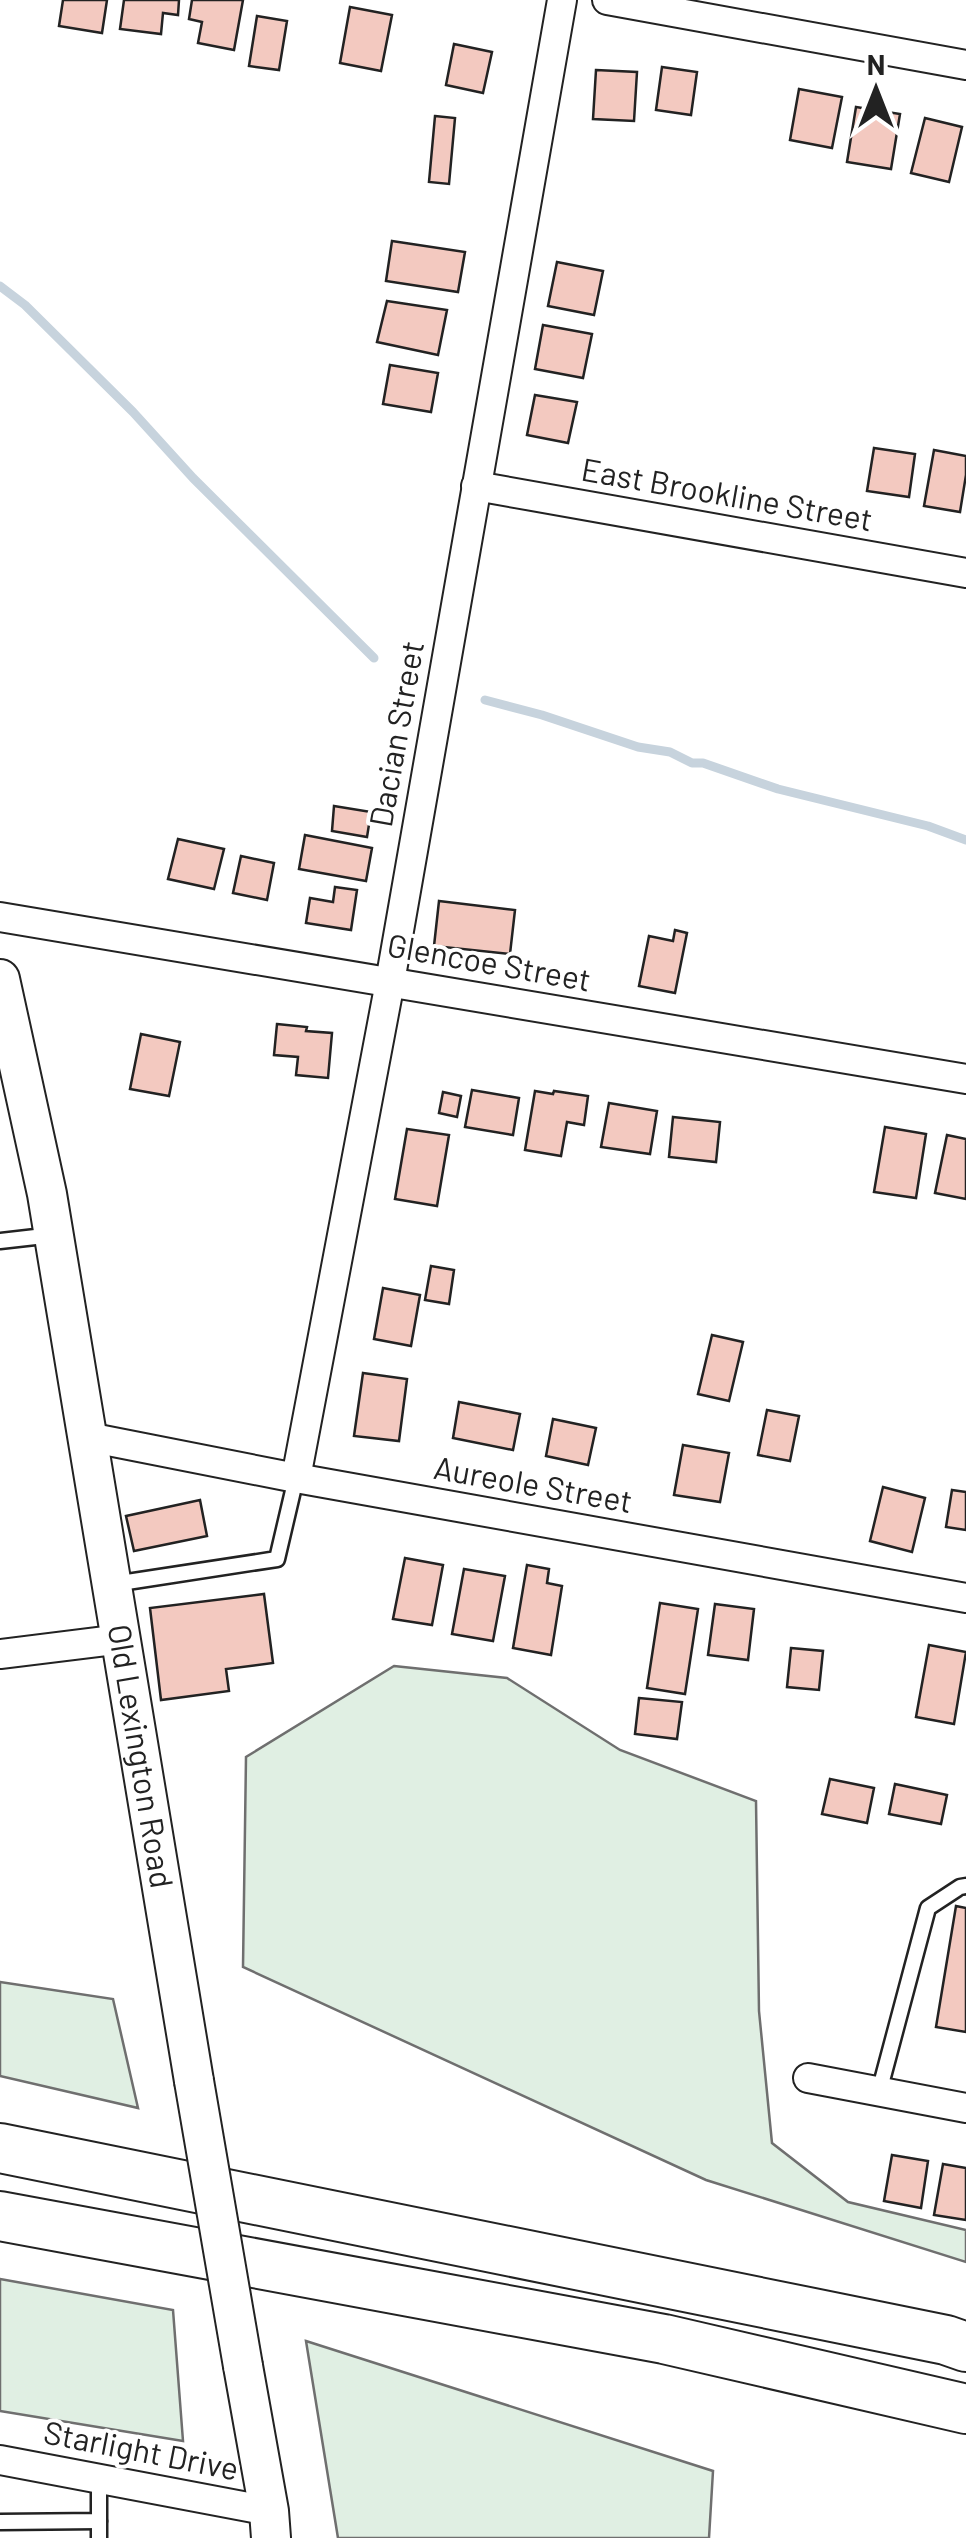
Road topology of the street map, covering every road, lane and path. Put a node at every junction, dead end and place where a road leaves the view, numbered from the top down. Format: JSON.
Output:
{"nodes":[{"id":1,"x":562,"y":0,"type":"edge"},
{"id":2,"x":607,"y":0,"type":"edge"},
{"id":3,"x":966,"y":66,"type":"edge"},
{"id":4,"x":476,"y":486,"type":"junction"},
{"id":5,"x":966,"y":573,"type":"edge"},
{"id":6,"x":0,"y":917,"type":"edge"},
{"id":7,"x":0,"y":979,"type":"edge"},
{"id":8,"x":390,"y":982,"type":"junction"},
{"id":9,"x":6,"y":1033,"type":"edge"},
{"id":10,"x":966,"y":1079,"type":"edge"},
{"id":11,"x":54,"y":1234,"type":"junction"},
{"id":12,"x":0,"y":1242,"type":"edge"},
{"id":13,"x":88,"y":1437,"type":"junction"},
{"id":14,"x":296,"y":1478,"type":"junction"},
{"id":15,"x":113,"y":1584,"type":"junction"},
{"id":16,"x":966,"y":1598,"type":"edge"},
{"id":17,"x":122,"y":1639,"type":"junction"},
{"id":18,"x":0,"y":1654,"type":"edge"},
{"id":19,"x":966,"y":1886,"type":"edge"},
{"id":20,"x":808,"y":2078,"type":"dead end"},
{"id":21,"x":879,"y":2092,"type":"junction"},
{"id":22,"x":966,"y":2108,"type":"edge"},
{"id":23,"x":0,"y":2148,"type":"edge"},
{"id":24,"x":0,"y":2216,"type":"edge"},
{"id":25,"x":966,"y":2346,"type":"edge"},
{"id":26,"x":966,"y":2408,"type":"edge"},
{"id":27,"x":0,"y":2460,"type":"edge"},
{"id":28,"x":99,"y":2478,"type":"junction"},
{"id":29,"x":100,"y":2521,"type":"junction"},
{"id":30,"x":0,"y":2522,"type":"edge"},
{"id":31,"x":270,"y":2524,"type":"edge"},
{"id":32,"x":99,"y":2538,"type":"edge"}],
"edges":[{"from":1,"to":4,"type":"street","name":"Dacian Street"},
{"from":2,"to":3,"type":"street"},
{"from":4,"to":5,"type":"street","name":"East Brookline Street"},
{"from":4,"to":8,"type":"street","name":"Dacian Street"},
{"from":6,"to":8,"type":"street","name":"Glencoe Street"},
{"from":7,"to":9,"type":"main road","name":"Old Lexington Road"},
{"from":8,"to":10,"type":"street","name":"Glencoe Street"},
{"from":8,"to":14,"type":"street","name":"Dacian Street"},
{"from":9,"to":11,"type":"main road","name":"Old Lexington Road"},
{"from":11,"to":12,"type":"lane"},
{"from":11,"to":13,"type":"main road","name":"Old Lexington Road"},
{"from":13,"to":14,"type":"street","name":"Aureole Street"},
{"from":13,"to":15,"type":"main road","name":"Old Lexington Road"},
{"from":14,"to":15,"type":"lane"},
{"from":14,"to":16,"type":"street","name":"Aureole Street"},
{"from":15,"to":17,"type":"main road","name":"Old Lexington Road"},
{"from":17,"to":18,"type":"street"},
{"from":17,"to":31,"type":"main road","name":"Old Lexington Road","bridge":true},
{"from":19,"to":21,"type":"lane"},
{"from":20,"to":21,"type":"street"},
{"from":21,"to":22,"type":"street"},
{"from":23,"to":25,"type":"highway"},
{"from":24,"to":26,"type":"highway"},
{"from":27,"to":28,"type":"street","name":"Starlight Drive"},
{"from":28,"to":29,"type":"lane"},
{"from":28,"to":31,"type":"street","name":"Starlight Drive"},
{"from":29,"to":30,"type":"lane"},
{"from":29,"to":32,"type":"lane"}]}
